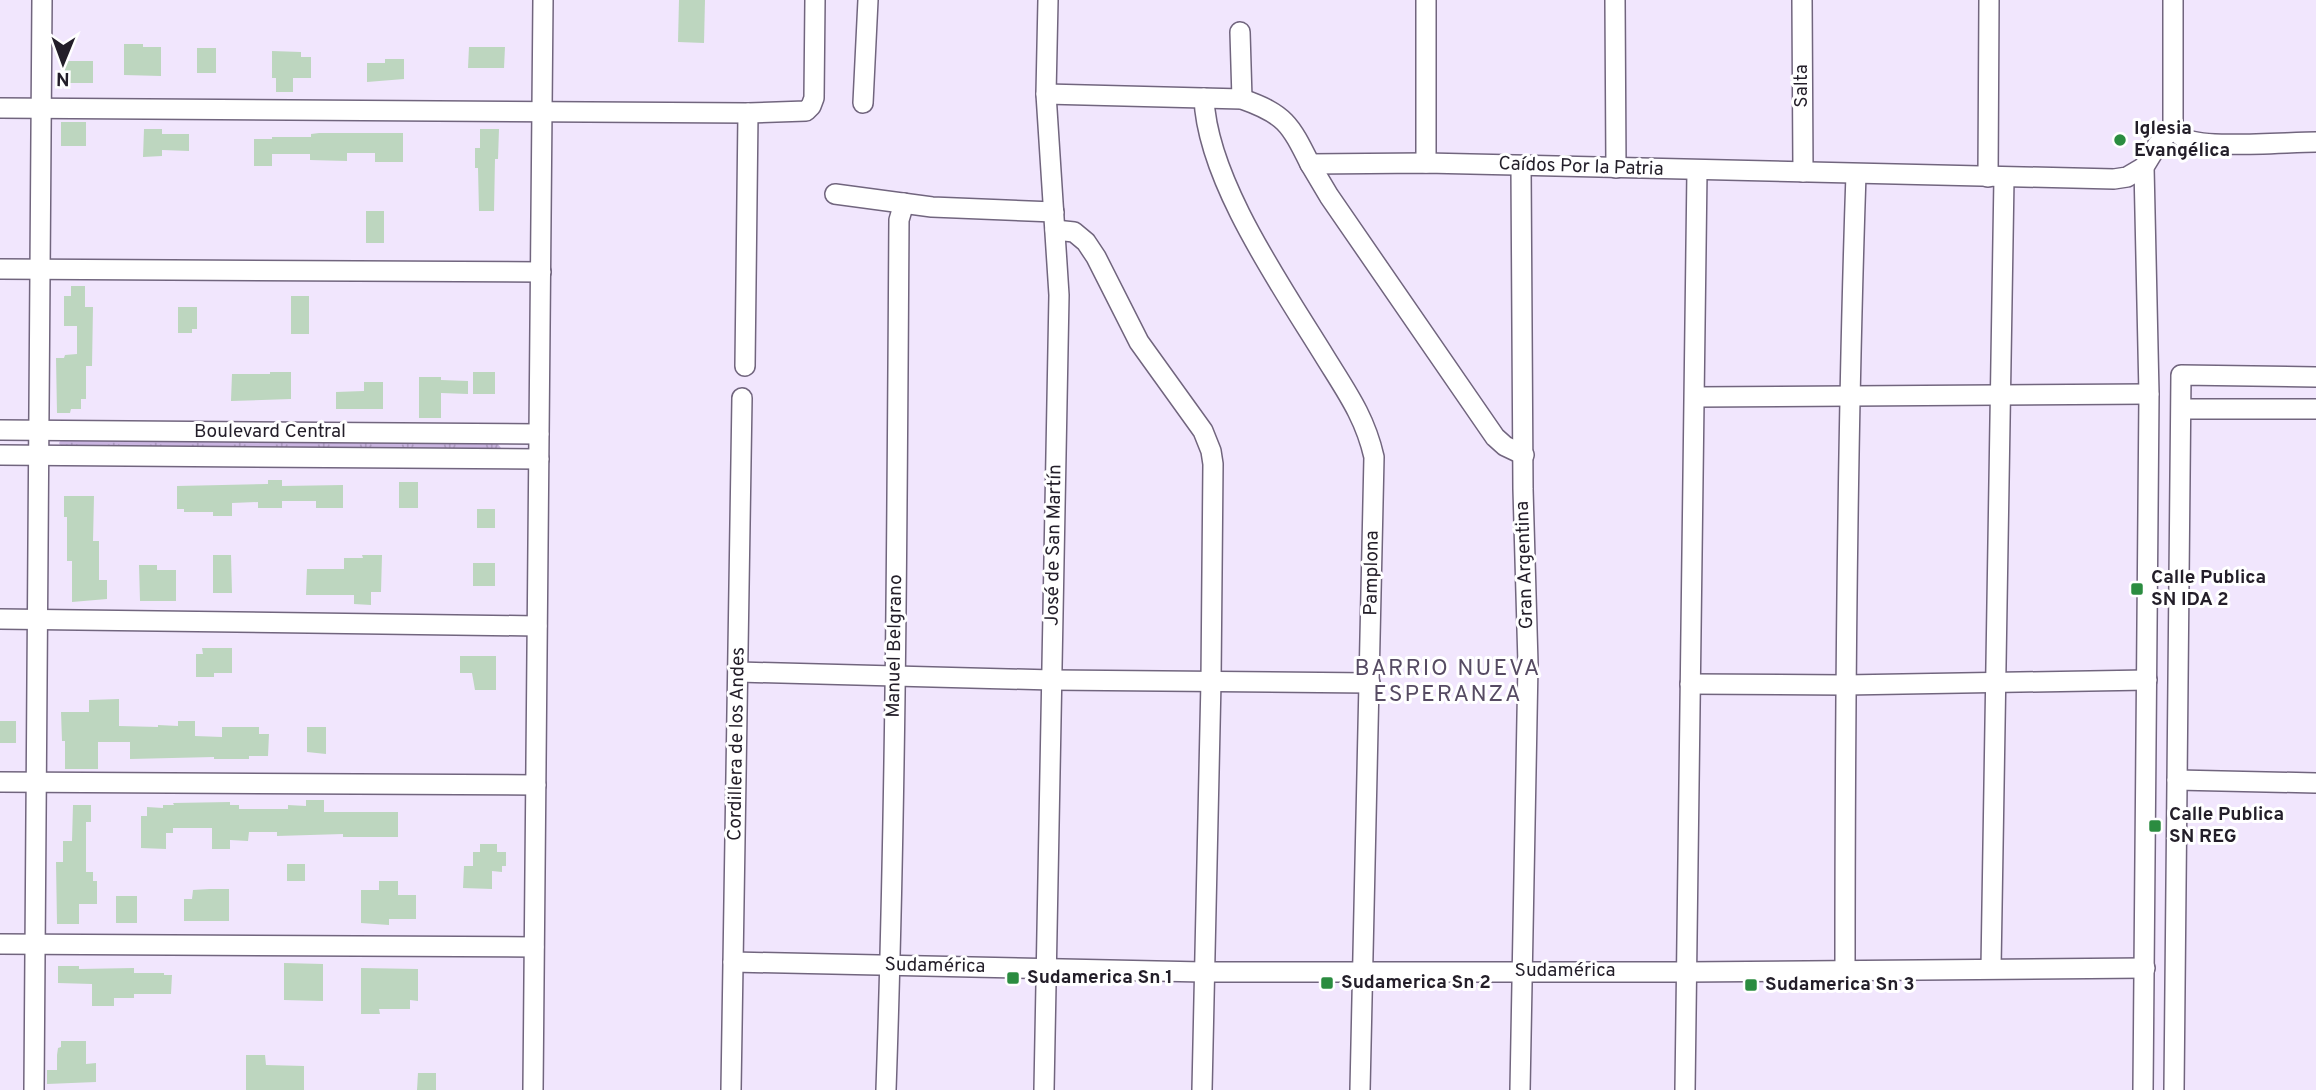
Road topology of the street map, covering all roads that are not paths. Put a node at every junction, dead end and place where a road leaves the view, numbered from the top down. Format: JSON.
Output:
{"nodes":[{"id":1,"x":42,"y":0,"type":"edge"},
{"id":2,"x":543,"y":0,"type":"edge"},
{"id":3,"x":815,"y":0,"type":"edge"},
{"id":4,"x":868,"y":0,"type":"edge"},
{"id":5,"x":1048,"y":0,"type":"edge"},
{"id":6,"x":1426,"y":0,"type":"edge"},
{"id":7,"x":1615,"y":0,"type":"edge"},
{"id":8,"x":1802,"y":0,"type":"edge"},
{"id":9,"x":1989,"y":0,"type":"edge"},
{"id":10,"x":2173,"y":0,"type":"edge"},
{"id":11,"x":1240,"y":32,"type":"dead end"},
{"id":12,"x":1046,"y":94,"type":"junction"},
{"id":13,"x":1204,"y":98,"type":"junction"},
{"id":14,"x":1242,"y":99,"type":"junction"},
{"id":15,"x":863,"y":103,"type":"dead end"},
{"id":16,"x":0,"y":108,"type":"edge"},
{"id":17,"x":41,"y":108,"type":"junction"},
{"id":18,"x":542,"y":111,"type":"junction"},
{"id":19,"x":748,"y":113,"type":"junction"},
{"id":20,"x":2173,"y":128,"type":"junction"},
{"id":21,"x":2316,"y":142,"type":"edge"},
{"id":22,"x":1426,"y":163,"type":"junction"},
{"id":23,"x":1310,"y":164,"type":"junction"},
{"id":24,"x":1521,"y":166,"type":"junction"},
{"id":25,"x":2144,"y":167,"type":"junction"},
{"id":26,"x":1616,"y":168,"type":"junction"},
{"id":27,"x":1698,"y":171,"type":"junction"},
{"id":28,"x":1803,"y":172,"type":"junction"},
{"id":29,"x":1856,"y":174,"type":"junction"},
{"id":30,"x":1996,"y":177,"type":"junction"},
{"id":31,"x":835,"y":194,"type":"dead end"},
{"id":32,"x":904,"y":204,"type":"junction"},
{"id":33,"x":1055,"y":221,"type":"junction"},
{"id":34,"x":0,"y":269,"type":"edge"},
{"id":35,"x":40,"y":269,"type":"junction"},
{"id":36,"x":541,"y":272,"type":"junction"},
{"id":37,"x":745,"y":366,"type":"dead end"},
{"id":38,"x":2316,"y":377,"type":"edge"},
{"id":39,"x":1999,"y":394,"type":"junction"},
{"id":40,"x":2149,"y":394,"type":"junction"},
{"id":41,"x":1848,"y":396,"type":"junction"},
{"id":42,"x":1696,"y":397,"type":"junction"},
{"id":43,"x":742,"y":398,"type":"dead end"},
{"id":44,"x":2182,"y":409,"type":"junction"},
{"id":45,"x":2316,"y":409,"type":"edge"},
{"id":46,"x":0,"y":430,"type":"edge"},
{"id":47,"x":39,"y":431,"type":"junction"},
{"id":48,"x":539,"y":434,"type":"junction"},
{"id":49,"x":1524,"y":455,"type":"junction"},
{"id":50,"x":0,"y":456,"type":"edge"},
{"id":51,"x":39,"y":456,"type":"junction"},
{"id":52,"x":539,"y":459,"type":"junction"},
{"id":53,"x":0,"y":619,"type":"edge"},
{"id":54,"x":37,"y":619,"type":"junction"},
{"id":55,"x":537,"y":626,"type":"junction"},
{"id":56,"x":739,"y":672,"type":"junction"},
{"id":57,"x":895,"y":676,"type":"junction"},
{"id":58,"x":1052,"y":680,"type":"junction"},
{"id":59,"x":2147,"y":680,"type":"junction"},
{"id":60,"x":1211,"y":681,"type":"junction"},
{"id":61,"x":1994,"y":681,"type":"junction"},
{"id":62,"x":1370,"y":683,"type":"junction"},
{"id":63,"x":1690,"y":684,"type":"junction"},
{"id":64,"x":1844,"y":685,"type":"junction"},
{"id":65,"x":2177,"y":780,"type":"junction"},
{"id":66,"x":0,"y":782,"type":"edge"},
{"id":67,"x":36,"y":782,"type":"junction"},
{"id":68,"x":2316,"y":783,"type":"edge"},
{"id":69,"x":536,"y":785,"type":"junction"},
{"id":70,"x":0,"y":944,"type":"edge"},
{"id":71,"x":35,"y":944,"type":"junction"},
{"id":72,"x":534,"y":947,"type":"junction"},
{"id":73,"x":733,"y":962,"type":"junction"},
{"id":74,"x":890,"y":964,"type":"junction"},
{"id":75,"x":1046,"y":968,"type":"junction"},
{"id":76,"x":1991,"y":968,"type":"junction"},
{"id":77,"x":2145,"y":968,"type":"junction"},
{"id":78,"x":1845,"y":969,"type":"junction"},
{"id":79,"x":1363,"y":971,"type":"junction"},
{"id":80,"x":1522,"y":971,"type":"junction"},
{"id":81,"x":1203,"y":972,"type":"junction"},
{"id":82,"x":1686,"y":972,"type":"junction"},
{"id":83,"x":34,"y":1090,"type":"edge"},
{"id":84,"x":533,"y":1090,"type":"edge"},
{"id":85,"x":731,"y":1090,"type":"edge"},
{"id":86,"x":886,"y":1090,"type":"edge"},
{"id":87,"x":1044,"y":1090,"type":"edge"},
{"id":88,"x":1202,"y":1090,"type":"edge"},
{"id":89,"x":1360,"y":1090,"type":"edge"},
{"id":90,"x":1520,"y":1090,"type":"edge"},
{"id":91,"x":1685,"y":1090,"type":"edge"},
{"id":92,"x":2143,"y":1090,"type":"edge"},
{"id":93,"x":2174,"y":1090,"type":"edge"}],
"edges":[{"from":1,"to":17,"type":"street"},
{"from":2,"to":18,"type":"street"},
{"from":3,"to":19,"type":"street"},
{"from":4,"to":15,"type":"street"},
{"from":5,"to":12,"type":"street","name":"José de San Martín"},
{"from":6,"to":22,"type":"street"},
{"from":7,"to":26,"type":"street"},
{"from":8,"to":28,"type":"street","name":"Salta"},
{"from":9,"to":30,"type":"street"},
{"from":10,"to":20,"type":"street"},
{"from":11,"to":14,"type":"street"},
{"from":12,"to":13,"type":"street"},
{"from":12,"to":33,"type":"street","name":"José de San Martín"},
{"from":13,"to":14,"type":"street"},
{"from":13,"to":62,"type":"street","name":"Pamplona"},
{"from":14,"to":23,"type":"street"},
{"from":16,"to":17,"type":"street"},
{"from":17,"to":18,"type":"street"},
{"from":17,"to":35,"type":"street"},
{"from":18,"to":19,"type":"street"},
{"from":18,"to":36,"type":"street"},
{"from":19,"to":37,"type":"street"},
{"from":20,"to":21,"type":"street"},
{"from":20,"to":25,"type":"street"},
{"from":22,"to":23,"type":"street","name":"Caídos Por la Patria"},
{"from":22,"to":24,"type":"street","name":"Caídos Por la Patria"},
{"from":23,"to":49,"type":"street"},
{"from":24,"to":26,"type":"street","name":"Caídos Por la Patria"},
{"from":24,"to":49,"type":"street","name":"Gran Argentina"},
{"from":25,"to":30,"type":"street","name":"Caídos Por la Patria"},
{"from":25,"to":40,"type":"street"},
{"from":26,"to":27,"type":"street","name":"Caídos Por la Patria"},
{"from":27,"to":28,"type":"street","name":"Caídos Por la Patria"},
{"from":27,"to":42,"type":"street"},
{"from":28,"to":29,"type":"street","name":"Caídos Por la Patria"},
{"from":29,"to":30,"type":"street","name":"Caídos Por la Patria"},
{"from":29,"to":41,"type":"street"},
{"from":30,"to":39,"type":"street"},
{"from":31,"to":32,"type":"street"},
{"from":32,"to":33,"type":"street"},
{"from":32,"to":57,"type":"street","name":"Manuel Belgrano"},
{"from":33,"to":58,"type":"street","name":"José de San Martín"},
{"from":33,"to":60,"type":"street"},
{"from":34,"to":35,"type":"street"},
{"from":35,"to":36,"type":"street"},
{"from":35,"to":47,"type":"street"},
{"from":36,"to":48,"type":"street"},
{"from":38,"to":44,"type":"street"},
{"from":39,"to":40,"type":"street"},
{"from":39,"to":41,"type":"street"},
{"from":39,"to":61,"type":"street"},
{"from":40,"to":59,"type":"street"},
{"from":41,"to":42,"type":"street"},
{"from":41,"to":64,"type":"street"},
{"from":42,"to":63,"type":"street"},
{"from":43,"to":56,"type":"street","name":"Cordillera de los Andes"},
{"from":44,"to":45,"type":"street"},
{"from":44,"to":65,"type":"street"},
{"from":46,"to":47,"type":"street","name":"Boulevard Central"},
{"from":47,"to":48,"type":"street","name":"Boulevard Central"},
{"from":47,"to":51,"type":"street"},
{"from":48,"to":52,"type":"street"},
{"from":49,"to":80,"type":"street","name":"Gran Argentina"},
{"from":50,"to":51,"type":"street","name":"Boulevard Central"},
{"from":51,"to":52,"type":"street","name":"Boulevard Central"},
{"from":51,"to":54,"type":"street"},
{"from":52,"to":55,"type":"street"},
{"from":53,"to":54,"type":"street"},
{"from":54,"to":55,"type":"street"},
{"from":54,"to":67,"type":"street"},
{"from":55,"to":69,"type":"street"},
{"from":56,"to":57,"type":"street"},
{"from":56,"to":73,"type":"street","name":"Cordillera de los Andes"},
{"from":57,"to":58,"type":"street"},
{"from":57,"to":74,"type":"street","name":"Manuel Belgrano"},
{"from":58,"to":60,"type":"street"},
{"from":58,"to":75,"type":"street","name":"José de San Martín"},
{"from":59,"to":61,"type":"street"},
{"from":59,"to":77,"type":"street"},
{"from":60,"to":62,"type":"street"},
{"from":60,"to":81,"type":"street"},
{"from":61,"to":64,"type":"street"},
{"from":61,"to":76,"type":"street"},
{"from":62,"to":79,"type":"street","name":"Pamplona"},
{"from":63,"to":64,"type":"street"},
{"from":63,"to":82,"type":"street"},
{"from":64,"to":78,"type":"street"},
{"from":65,"to":68,"type":"street"},
{"from":65,"to":93,"type":"street"},
{"from":66,"to":67,"type":"street"},
{"from":67,"to":69,"type":"street"},
{"from":67,"to":71,"type":"street"},
{"from":69,"to":72,"type":"street"},
{"from":70,"to":71,"type":"street"},
{"from":71,"to":72,"type":"street"},
{"from":71,"to":83,"type":"street"},
{"from":72,"to":84,"type":"street"},
{"from":73,"to":74,"type":"street","name":"Sudamérica"},
{"from":73,"to":85,"type":"street","name":"Cordillera de los Andes"},
{"from":74,"to":75,"type":"street","name":"Sudamérica"},
{"from":74,"to":86,"type":"street","name":"Manuel Belgrano"},
{"from":75,"to":81,"type":"street","name":"Sudamérica"},
{"from":75,"to":87,"type":"street","name":"José de San Martín"},
{"from":76,"to":77,"type":"street","name":"Sudamérica"},
{"from":76,"to":78,"type":"street","name":"Sudamérica"},
{"from":77,"to":92,"type":"street"},
{"from":78,"to":82,"type":"street","name":"Sudamérica"},
{"from":79,"to":80,"type":"street","name":"Sudamérica"},
{"from":79,"to":81,"type":"street","name":"Sudamérica"},
{"from":79,"to":89,"type":"street","name":"Pamplona"},
{"from":80,"to":82,"type":"street","name":"Sudamérica"},
{"from":80,"to":90,"type":"street","name":"Gran Argentina"},
{"from":81,"to":88,"type":"street"},
{"from":82,"to":91,"type":"street"}]}
